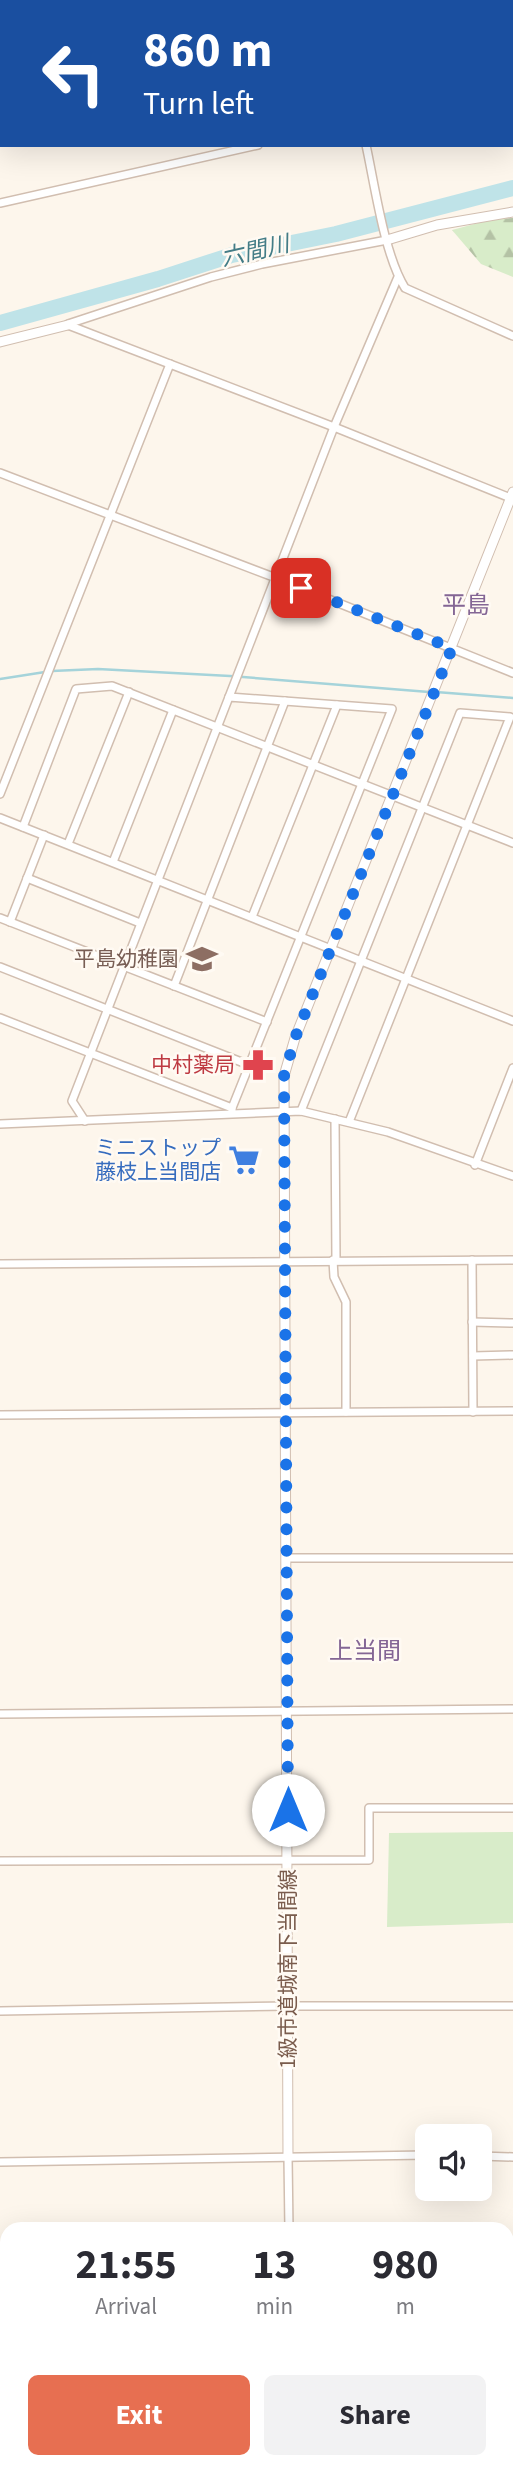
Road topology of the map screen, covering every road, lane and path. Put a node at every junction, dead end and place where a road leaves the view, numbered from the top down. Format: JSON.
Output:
{"nodes":[{"id":1,"x":249,"y":147,"type":"edge"},
{"id":2,"x":366,"y":147,"type":"edge"},
{"id":3,"x":0,"y":203,"type":"edge"},
{"id":4,"x":513,"y":205,"type":"edge"},
{"id":5,"x":513,"y":212,"type":"edge"},
{"id":6,"x":502,"y":213,"type":"junction"},
{"id":7,"x":386,"y":237,"type":"junction"},
{"id":8,"x":398,"y":277,"type":"junction"},
{"id":9,"x":68,"y":324,"type":"junction"},
{"id":10,"x":513,"y":335,"type":"edge"},
{"id":11,"x":0,"y":342,"type":"edge"},
{"id":12,"x":170,"y":363,"type":"junction"},
{"id":13,"x":334,"y":427,"type":"junction"},
{"id":14,"x":0,"y":473,"type":"edge"},
{"id":15,"x":512,"y":497,"type":"edge"},
{"id":16,"x":110,"y":515,"type":"junction"},
{"id":17,"x":276,"y":578,"type":"junction"},
{"id":18,"x":452,"y":648,"type":"junction"},
{"id":19,"x":513,"y":673,"type":"edge"},
{"id":20,"x":130,"y":692,"type":"junction"},
{"id":21,"x":229,"y":697,"type":"junction"},
{"id":22,"x":285,"y":701,"type":"junction"},
{"id":23,"x":337,"y":705,"type":"junction"},
{"id":24,"x":173,"y":710,"type":"junction"},
{"id":25,"x":217,"y":726,"type":"junction"},
{"id":26,"x":268,"y":746,"type":"junction"},
{"id":27,"x":313,"y":764,"type":"junction"},
{"id":28,"x":362,"y":783,"type":"junction"},
{"id":29,"x":0,"y":794,"type":"edge"},
{"id":30,"x":393,"y":794,"type":"junction"},
{"id":31,"x":422,"y":806,"type":"junction"},
{"id":32,"x":0,"y":818,"type":"edge"},
{"id":33,"x":466,"y":824,"type":"junction"},
{"id":34,"x":23,"y":827,"type":"junction"},
{"id":35,"x":44,"y":835,"type":"junction"},
{"id":36,"x":68,"y":844,"type":"junction"},
{"id":37,"x":513,"y":844,"type":"edge"},
{"id":38,"x":113,"y":862,"type":"junction"},
{"id":39,"x":27,"y":878,"type":"junction"},
{"id":40,"x":157,"y":880,"type":"junction"},
{"id":41,"x":207,"y":900,"type":"junction"},
{"id":42,"x":252,"y":917,"type":"junction"},
{"id":43,"x":0,"y":918,"type":"edge"},
{"id":44,"x":10,"y":922,"type":"junction"},
{"id":45,"x":140,"y":923,"type":"junction"},
{"id":46,"x":301,"y":938,"type":"junction"},
{"id":47,"x":331,"y":949,"type":"junction"},
{"id":48,"x":361,"y":961,"type":"junction"},
{"id":49,"x":123,"y":966,"type":"junction"},
{"id":50,"x":0,"y":967,"type":"edge"},
{"id":51,"x":406,"y":979,"type":"junction"},
{"id":52,"x":174,"y":986,"type":"junction"},
{"id":53,"x":106,"y":1010,"type":"junction"},
{"id":54,"x":0,"y":1018,"type":"edge"},
{"id":55,"x":513,"y":1021,"type":"edge"},
{"id":56,"x":267,"y":1022,"type":"junction"},
{"id":57,"x":90,"y":1054,"type":"junction"},
{"id":58,"x":249,"y":1065,"type":"junction"},
{"id":59,"x":513,"y":1068,"type":"edge"},
{"id":60,"x":231,"y":1111,"type":"junction"},
{"id":61,"x":301,"y":1111,"type":"junction"},
{"id":62,"x":282,"y":1112,"type":"junction"},
{"id":63,"x":335,"y":1119,"type":"junction"},
{"id":64,"x":85,"y":1121,"type":"junction"},
{"id":65,"x":349,"y":1122,"type":"junction"},
{"id":66,"x":0,"y":1124,"type":"edge"},
{"id":67,"x":475,"y":1165,"type":"junction"},
{"id":68,"x":513,"y":1176,"type":"edge"},
{"id":69,"x":284,"y":1260,"type":"junction"},
{"id":70,"x":335,"y":1260,"type":"junction"},
{"id":71,"x":472,"y":1260,"type":"junction"},
{"id":72,"x":513,"y":1260,"type":"edge"},
{"id":73,"x":0,"y":1264,"type":"edge"},
{"id":74,"x":472,"y":1322,"type":"junction"},
{"id":75,"x":513,"y":1322,"type":"edge"},
{"id":76,"x":473,"y":1356,"type":"junction"},
{"id":77,"x":513,"y":1356,"type":"edge"},
{"id":78,"x":513,"y":1411,"type":"edge"},
{"id":79,"x":284,"y":1412,"type":"junction"},
{"id":80,"x":346,"y":1412,"type":"junction"},
{"id":81,"x":473,"y":1412,"type":"junction"},
{"id":82,"x":0,"y":1415,"type":"edge"},
{"id":83,"x":286,"y":1558,"type":"junction"},
{"id":84,"x":513,"y":1558,"type":"edge"},
{"id":85,"x":513,"y":1709,"type":"edge"},
{"id":86,"x":287,"y":1710,"type":"junction"},
{"id":87,"x":0,"y":1714,"type":"edge"},
{"id":88,"x":513,"y":1808,"type":"edge"},
{"id":89,"x":0,"y":1861,"type":"edge"},
{"id":90,"x":288,"y":1861,"type":"junction"},
{"id":91,"x":287,"y":2006,"type":"junction"},
{"id":92,"x":513,"y":2006,"type":"edge"},
{"id":93,"x":0,"y":2011,"type":"edge"},
{"id":94,"x":415,"y":2155,"type":"edge"},
{"id":95,"x":492,"y":2156,"type":"edge"},
{"id":96,"x":288,"y":2157,"type":"junction"},
{"id":97,"x":513,"y":2157,"type":"edge"},
{"id":98,"x":0,"y":2162,"type":"edge"},
{"id":99,"x":289,"y":2222,"type":"edge"}],
"edges":[{"from":1,"to":3,"type":"street"},
{"from":2,"to":7,"type":"street"},
{"from":4,"to":6,"type":"street"},
{"from":5,"to":6,"type":"street"},
{"from":6,"to":7,"type":"street"},
{"from":7,"to":8,"type":"street"},
{"from":7,"to":9,"type":"street"},
{"from":8,"to":10,"type":"street"},
{"from":8,"to":13,"type":"street"},
{"from":9,"to":11,"type":"street"},
{"from":9,"to":12,"type":"street"},
{"from":12,"to":13,"type":"street"},
{"from":12,"to":16,"type":"street"},
{"from":13,"to":15,"type":"street"},
{"from":13,"to":17,"type":"street"},
{"from":14,"to":16,"type":"street"},
{"from":15,"to":18,"type":"street","name":"1級市道城南下当間線"},
{"from":16,"to":17,"type":"street"},
{"from":16,"to":29,"type":"street"},
{"from":17,"to":18,"type":"street"},
{"from":17,"to":21,"type":"street"},
{"from":18,"to":19,"type":"street"},
{"from":18,"to":30,"type":"street","name":"1級市道城南下当間線"},
{"from":20,"to":24,"type":"street"},
{"from":20,"to":34,"type":"street"},
{"from":20,"to":36,"type":"street"},
{"from":21,"to":22,"type":"street"},
{"from":21,"to":25,"type":"street"},
{"from":22,"to":23,"type":"street"},
{"from":22,"to":26,"type":"street"},
{"from":23,"to":27,"type":"street"},
{"from":23,"to":28,"type":"street"},
{"from":24,"to":25,"type":"street"},
{"from":24,"to":38,"type":"street"},
{"from":25,"to":26,"type":"street"},
{"from":25,"to":40,"type":"street"},
{"from":26,"to":27,"type":"street"},
{"from":26,"to":41,"type":"street"},
{"from":27,"to":28,"type":"street"},
{"from":27,"to":42,"type":"street"},
{"from":28,"to":30,"type":"street"},
{"from":28,"to":46,"type":"street"},
{"from":30,"to":31,"type":"street"},
{"from":30,"to":47,"type":"street","name":"1級市道城南下当間線"},
{"from":31,"to":33,"type":"street"},
{"from":31,"to":33,"type":"street"},
{"from":31,"to":48,"type":"street"},
{"from":32,"to":34,"type":"street"},
{"from":33,"to":37,"type":"street"},
{"from":33,"to":51,"type":"street"},
{"from":34,"to":35,"type":"street"},
{"from":35,"to":36,"type":"street"},
{"from":35,"to":39,"type":"street"},
{"from":36,"to":38,"type":"street"},
{"from":38,"to":40,"type":"street"},
{"from":39,"to":44,"type":"street"},
{"from":39,"to":45,"type":"street"},
{"from":40,"to":41,"type":"street"},
{"from":40,"to":45,"type":"street"},
{"from":41,"to":42,"type":"street"},
{"from":41,"to":52,"type":"street"},
{"from":42,"to":46,"type":"street"},
{"from":43,"to":44,"type":"street"},
{"from":44,"to":49,"type":"street"},
{"from":45,"to":49,"type":"street"},
{"from":46,"to":47,"type":"street"},
{"from":46,"to":56,"type":"street"},
{"from":47,"to":48,"type":"street"},
{"from":47,"to":62,"type":"street","name":"1級市道城南下当間線"},
{"from":48,"to":51,"type":"street"},
{"from":48,"to":61,"type":"street"},
{"from":49,"to":52,"type":"street"},
{"from":49,"to":53,"type":"street"},
{"from":50,"to":53,"type":"street"},
{"from":51,"to":55,"type":"street"},
{"from":51,"to":65,"type":"street"},
{"from":52,"to":56,"type":"street"},
{"from":53,"to":57,"type":"street"},
{"from":53,"to":58,"type":"street"},
{"from":54,"to":57,"type":"street"},
{"from":56,"to":58,"type":"street"},
{"from":57,"to":60,"type":"street"},
{"from":57,"to":64,"type":"street"},
{"from":58,"to":60,"type":"street"},
{"from":59,"to":67,"type":"street"},
{"from":60,"to":62,"type":"street"},
{"from":60,"to":64,"type":"street"},
{"from":61,"to":62,"type":"street"},
{"from":61,"to":63,"type":"street"},
{"from":62,"to":69,"type":"street","name":"1級市道城南下当間線"},
{"from":63,"to":65,"type":"street"},
{"from":63,"to":70,"type":"street"},
{"from":64,"to":66,"type":"street"},
{"from":65,"to":67,"type":"street"},
{"from":67,"to":68,"type":"street"},
{"from":69,"to":70,"type":"street"},
{"from":69,"to":73,"type":"street"},
{"from":69,"to":79,"type":"street","name":"1級市道城南下当間線"},
{"from":70,"to":71,"type":"street"},
{"from":70,"to":80,"type":"street"},
{"from":71,"to":72,"type":"street"},
{"from":71,"to":74,"type":"street"},
{"from":74,"to":75,"type":"street"},
{"from":74,"to":76,"type":"street"},
{"from":76,"to":77,"type":"street"},
{"from":76,"to":81,"type":"street"},
{"from":78,"to":81,"type":"street"},
{"from":79,"to":80,"type":"street"},
{"from":79,"to":82,"type":"street"},
{"from":79,"to":83,"type":"street","name":"1級市道城南下当間線"},
{"from":80,"to":81,"type":"street"},
{"from":83,"to":84,"type":"street"},
{"from":83,"to":86,"type":"street","name":"1級市道城南下当間線"},
{"from":85,"to":86,"type":"street"},
{"from":86,"to":87,"type":"street"},
{"from":86,"to":90,"type":"street","name":"1級市道城南下当間線"},
{"from":88,"to":90,"type":"street"},
{"from":89,"to":90,"type":"street"},
{"from":90,"to":91,"type":"street","name":"1級市道城南下当間線"},
{"from":91,"to":92,"type":"street"},
{"from":91,"to":93,"type":"street"},
{"from":91,"to":96,"type":"street","name":"1級市道城南下当間線"},
{"from":94,"to":96,"type":"street"},
{"from":95,"to":97,"type":"street"},
{"from":96,"to":98,"type":"street"},
{"from":96,"to":99,"type":"street","name":"1級市道城南下当間線"}]}
